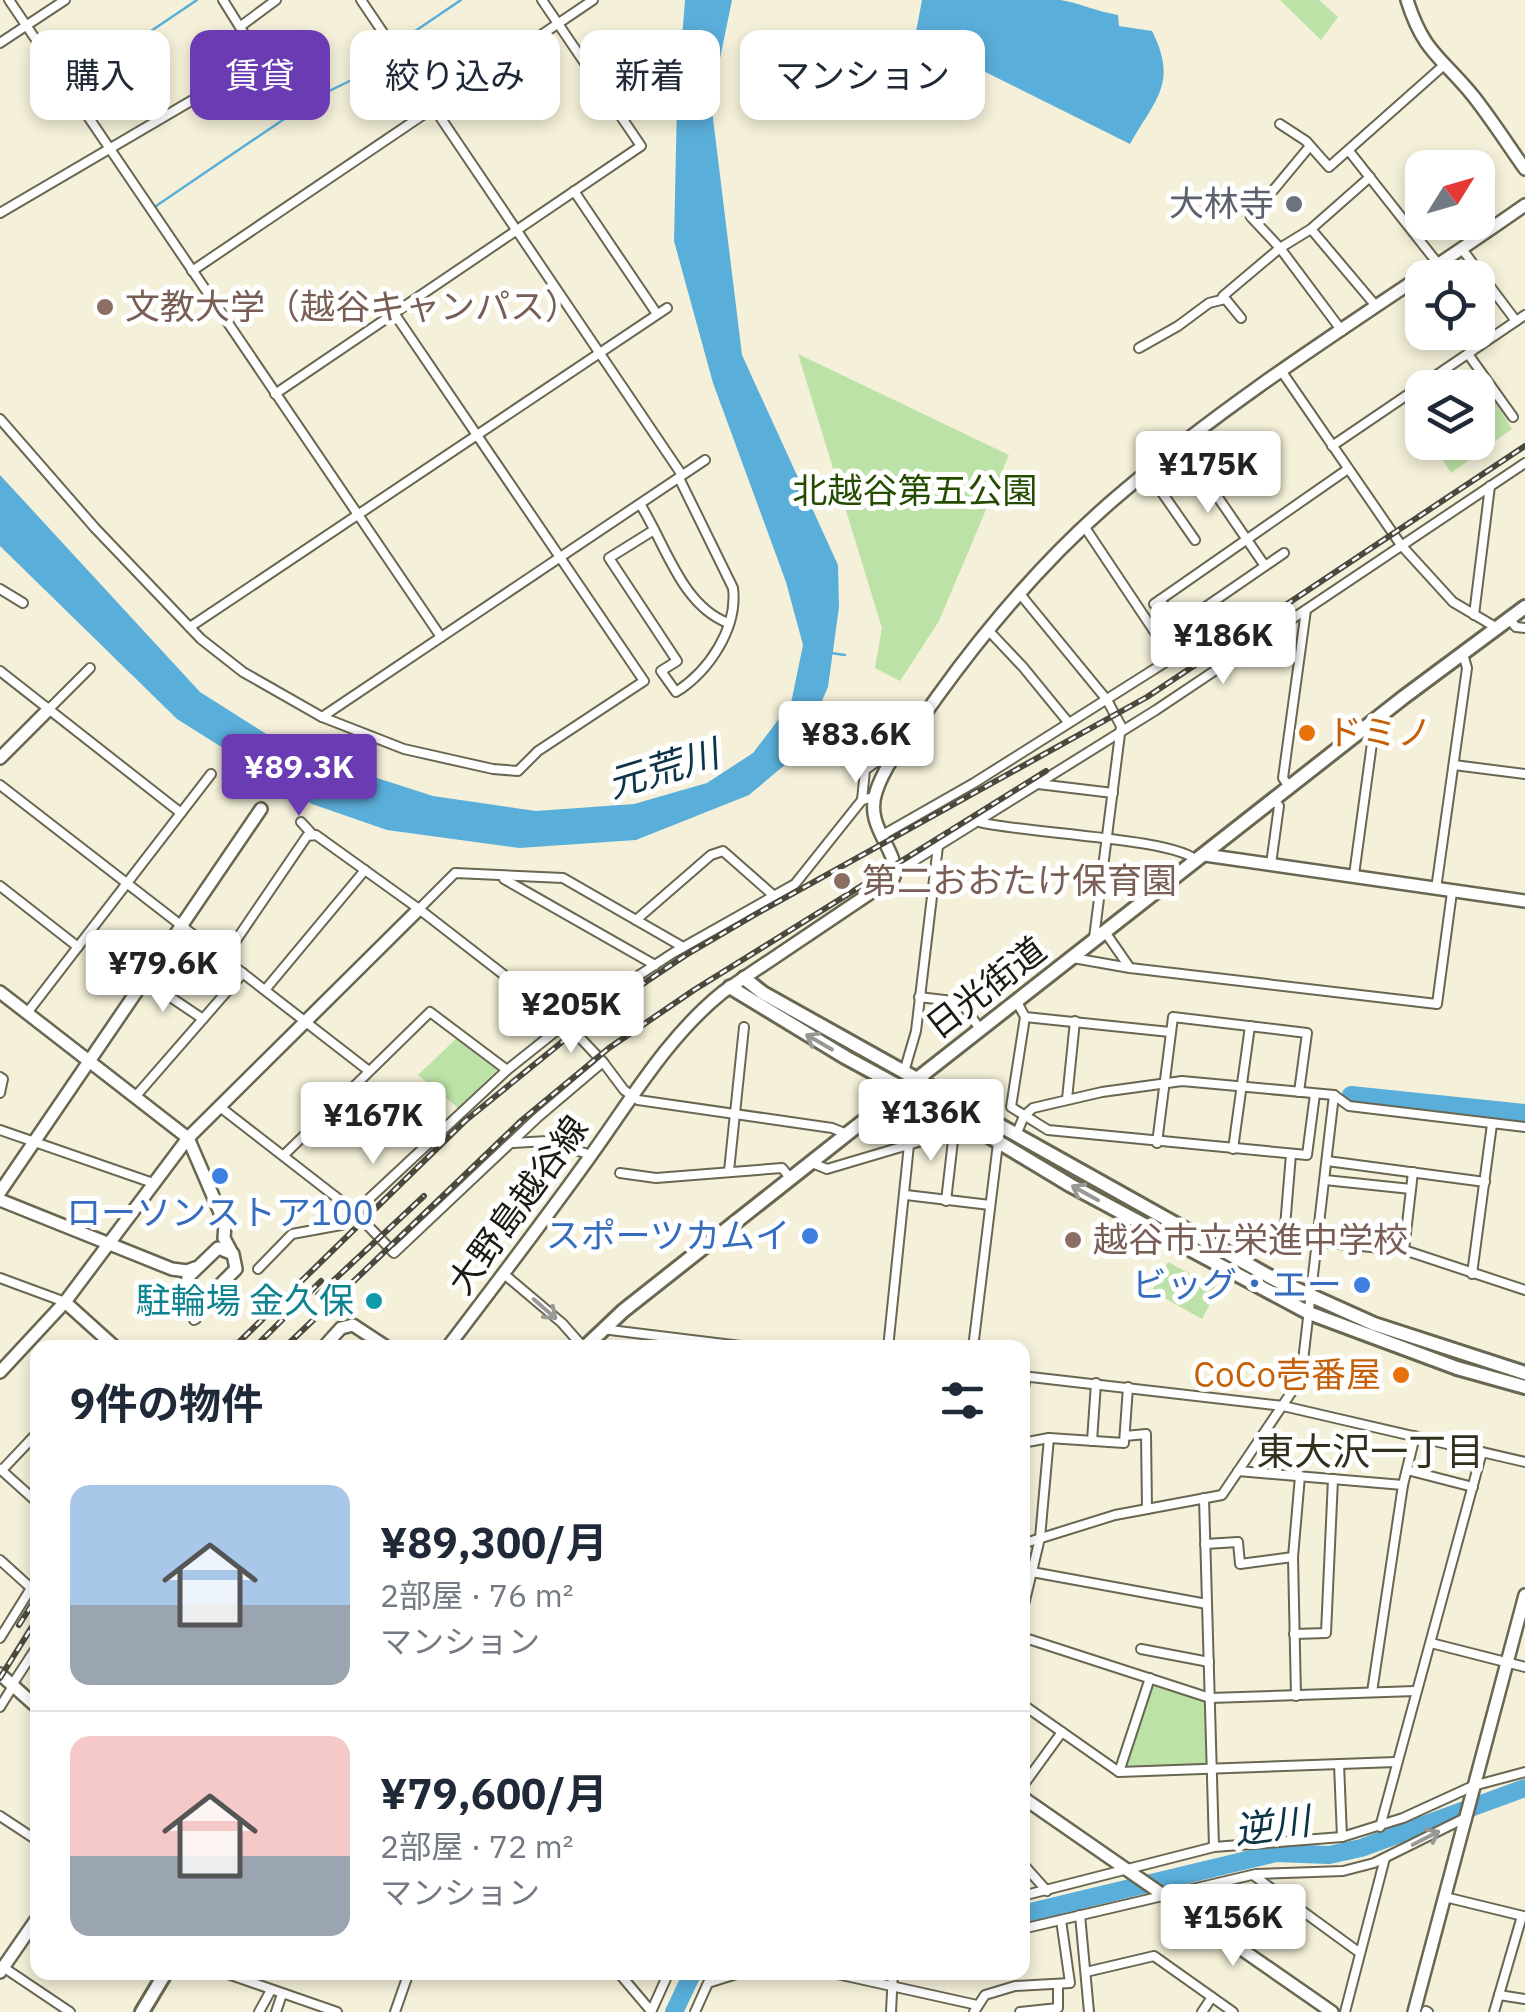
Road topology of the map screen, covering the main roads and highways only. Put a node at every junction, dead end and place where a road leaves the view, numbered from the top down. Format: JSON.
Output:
{"nodes":[{"id":1,"x":1525,"y":607,"type":"edge"},
{"id":2,"x":744,"y":978,"type":"road end"},
{"id":3,"x":730,"y":987,"type":"road end"},
{"id":4,"x":918,"y":1079,"type":"junction"},
{"id":5,"x":904,"y":1090,"type":"junction"},
{"id":6,"x":592,"y":1340,"type":"edge"},
{"id":7,"x":1525,"y":1373,"type":"edge"},
{"id":8,"x":1525,"y":1387,"type":"edge"},
{"id":9,"x":161,"y":1980,"type":"edge"},
{"id":10,"x":142,"y":2012,"type":"edge"}],
"edges":[{"from":1,"to":4,"type":"main road","name":"日光街道"},
{"from":2,"to":4,"type":"main road"},
{"from":5,"to":3,"type":"main road","one_way":true},
{"from":4,"to":5,"type":"main road","name":"日光街道"},
{"from":4,"to":7,"type":"main road"},
{"from":5,"to":6,"type":"main road","name":"日光街道"},
{"from":8,"to":5,"type":"main road","one_way":true},
{"from":9,"to":10,"type":"main road"}]}
